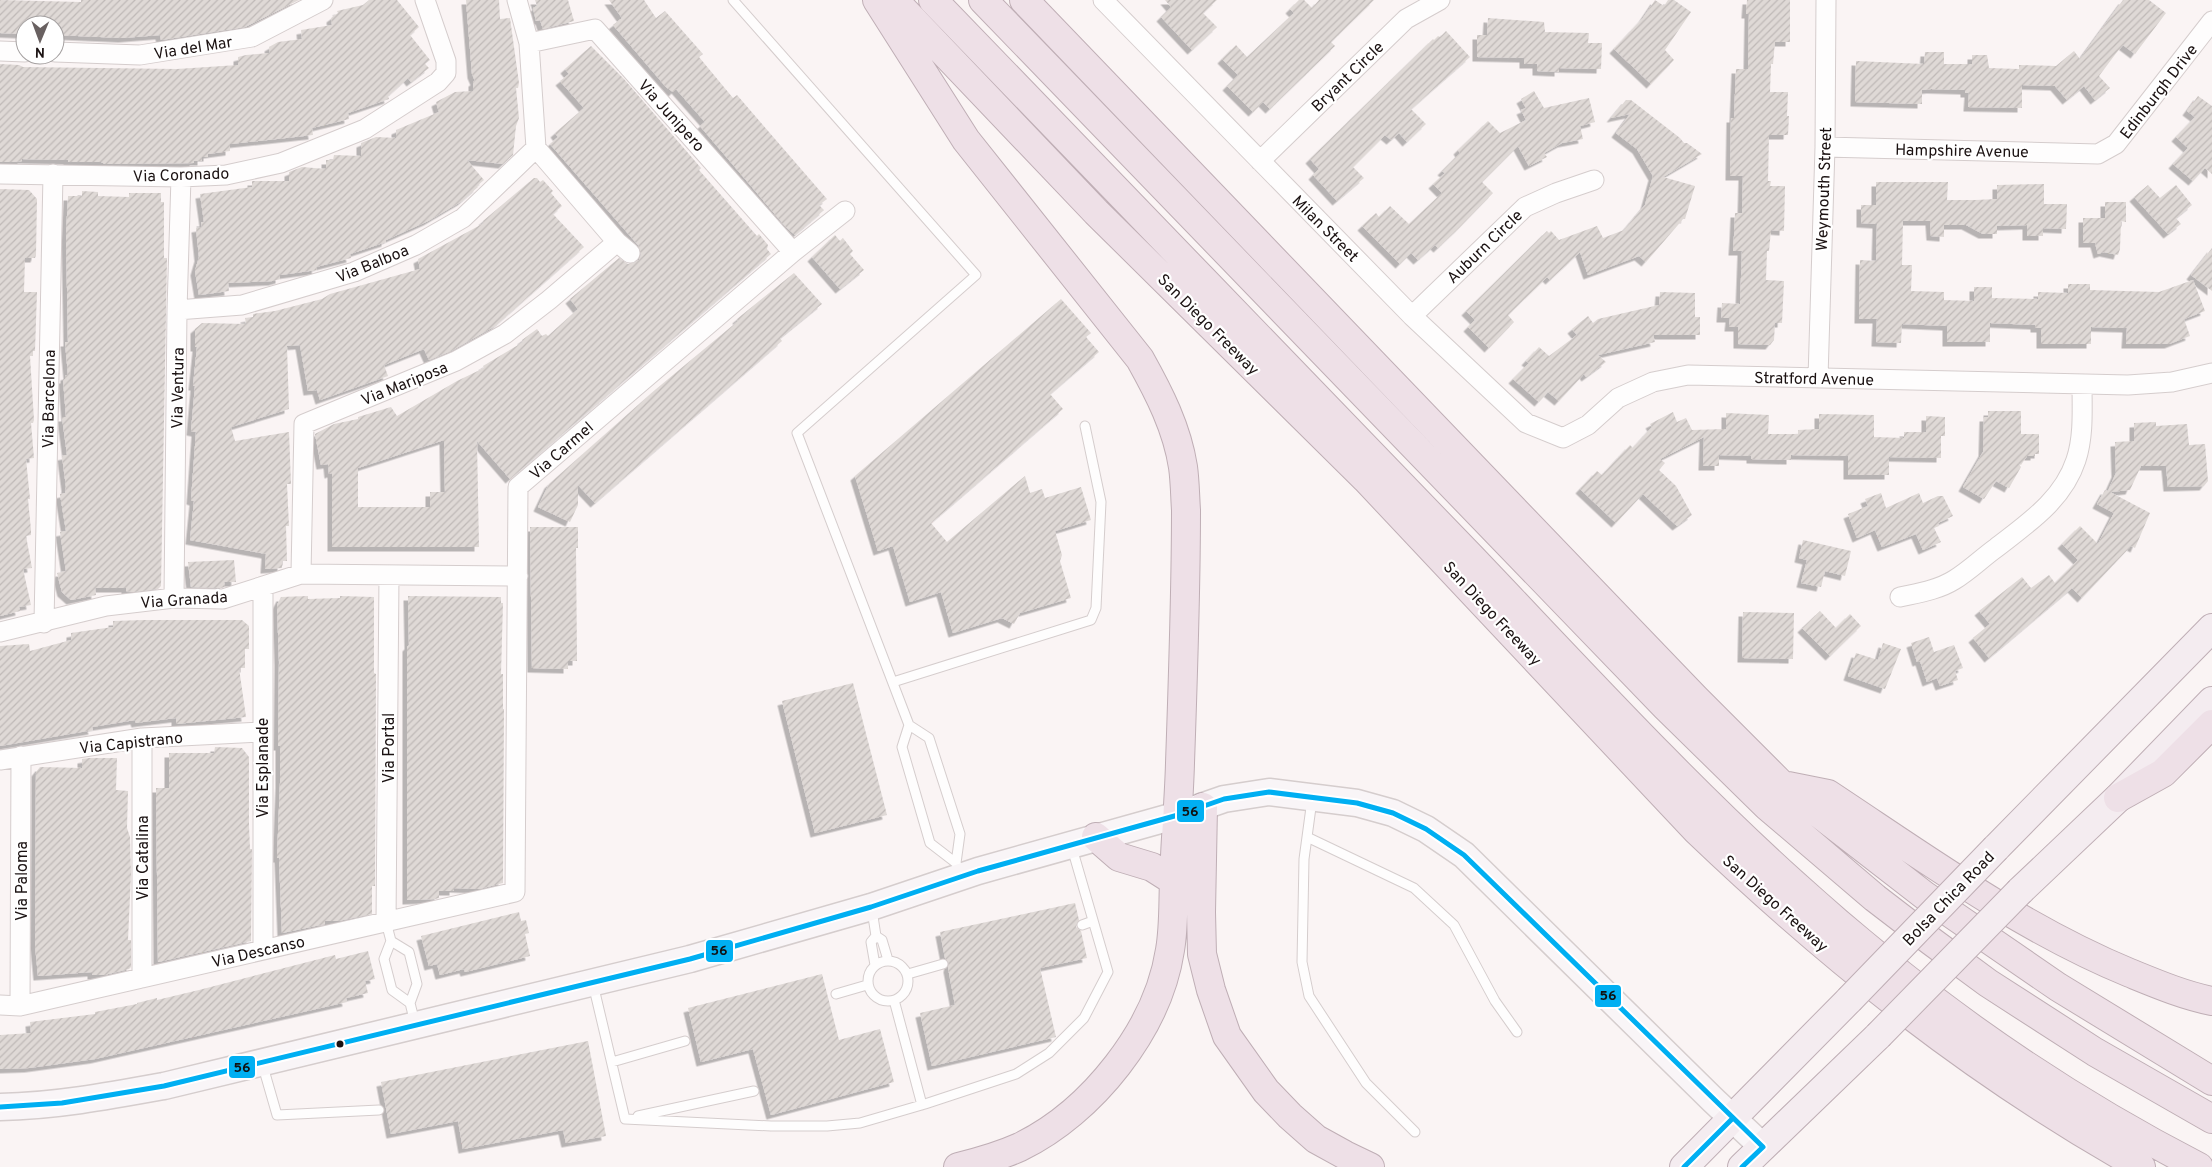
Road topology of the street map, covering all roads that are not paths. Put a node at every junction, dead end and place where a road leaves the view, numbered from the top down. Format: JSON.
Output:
{"nodes":[{"id":1,"x":323,"y":0,"type":"edge"},
{"id":2,"x":425,"y":0,"type":"edge"},
{"id":3,"x":517,"y":0,"type":"edge"},
{"id":4,"x":733,"y":0,"type":"edge"},
{"id":5,"x":877,"y":0,"type":"edge"},
{"id":6,"x":894,"y":0,"type":"edge"},
{"id":7,"x":933,"y":0,"type":"edge"},
{"id":8,"x":983,"y":0,"type":"edge"},
{"id":9,"x":1024,"y":0,"type":"edge"},
{"id":10,"x":1440,"y":0,"type":"edge"},
{"id":11,"x":1826,"y":0,"type":"edge"},
{"id":12,"x":1109,"y":2,"type":"edge"},
{"id":13,"x":2212,"y":21,"type":"edge"},
{"id":14,"x":529,"y":43,"type":"junction"},
{"id":15,"x":0,"y":51,"type":"edge"},
{"id":16,"x":15,"y":52,"type":"edge"},
{"id":17,"x":65,"y":52,"type":"edge"},
{"id":18,"x":1825,"y":147,"type":"junction"},
{"id":19,"x":536,"y":148,"type":"junction"},
{"id":20,"x":2098,"y":154,"type":"joint"},
{"id":21,"x":1260,"y":161,"type":"junction"},
{"id":22,"x":0,"y":174,"type":"edge"},
{"id":23,"x":52,"y":174,"type":"junction"},
{"id":24,"x":181,"y":177,"type":"junction"},
{"id":25,"x":1594,"y":180,"type":"dead end"},
{"id":26,"x":845,"y":211,"type":"dead end"},
{"id":27,"x":793,"y":252,"type":"junction"},
{"id":28,"x":178,"y":310,"type":"junction"},
{"id":29,"x":1412,"y":316,"type":"junction"},
{"id":30,"x":2212,"y":373,"type":"edge"},
{"id":31,"x":1818,"y":378,"type":"junction"},
{"id":32,"x":2082,"y":384,"type":"junction"},
{"id":33,"x":1085,"y":426,"type":"dead end"},
{"id":34,"x":1563,"y":438,"type":"joint"},
{"id":35,"x":301,"y":574,"type":"junction"},
{"id":36,"x":389,"y":575,"type":"junction"},
{"id":37,"x":518,"y":576,"type":"junction"},
{"id":38,"x":263,"y":586,"type":"junction"},
{"id":39,"x":1900,"y":597,"type":"dead end"},
{"id":40,"x":174,"y":598,"type":"junction"},
{"id":41,"x":44,"y":623,"type":"junction"},
{"id":42,"x":2212,"y":628,"type":"edge"},
{"id":43,"x":0,"y":632,"type":"edge"},
{"id":44,"x":892,"y":682,"type":"junction"},
{"id":45,"x":2212,"y":701,"type":"edge"},
{"id":46,"x":2212,"y":724,"type":"edge"},
{"id":47,"x":909,"y":725,"type":"junction"},
{"id":48,"x":262,"y":732,"type":"junction"},
{"id":49,"x":142,"y":738,"type":"junction"},
{"id":50,"x":21,"y":756,"type":"junction"},
{"id":51,"x":0,"y":760,"type":"edge"},
{"id":52,"x":1782,"y":785,"type":"junction"},
{"id":53,"x":1312,"y":797,"type":"junction"},
{"id":54,"x":2118,"y":798,"type":"junction"},
{"id":55,"x":1191,"y":811,"type":"junction"},
{"id":56,"x":1307,"y":837,"type":"junction"},
{"id":57,"x":1084,"y":841,"type":"junction"},
{"id":58,"x":959,"y":870,"type":"junction"},
{"id":59,"x":1174,"y":881,"type":"junction"},
{"id":60,"x":515,"y":892,"type":"joint"},
{"id":61,"x":872,"y":907,"type":"junction"},
{"id":62,"x":1093,"y":921,"type":"junction"},
{"id":63,"x":386,"y":922,"type":"junction"},
{"id":64,"x":1082,"y":925,"type":"dead end"},
{"id":65,"x":876,"y":936,"type":"junction"},
{"id":66,"x":391,"y":941,"type":"junction"},
{"id":67,"x":263,"y":950,"type":"junction"},
{"id":68,"x":888,"y":960,"type":"junction"},
{"id":69,"x":942,"y":964,"type":"dead end"},
{"id":70,"x":875,"y":965,"type":"junction"},
{"id":71,"x":908,"y":974,"type":"junction"},
{"id":72,"x":142,"y":978,"type":"junction"},
{"id":73,"x":592,"y":984,"type":"junction"},
{"id":74,"x":868,"y":985,"type":"junction"},
{"id":75,"x":836,"y":994,"type":"dead end"},
{"id":76,"x":894,"y":1000,"type":"junction"},
{"id":77,"x":2212,"y":1001,"type":"edge"},
{"id":78,"x":0,"y":1005,"type":"edge"},
{"id":79,"x":20,"y":1006,"type":"junction"},
{"id":80,"x":413,"y":1014,"type":"junction"},
{"id":81,"x":1517,"y":1032,"type":"dead end"},
{"id":82,"x":685,"y":1041,"type":"dead end"},
{"id":83,"x":612,"y":1062,"type":"junction"},
{"id":84,"x":262,"y":1063,"type":"junction"},
{"id":85,"x":2212,"y":1081,"type":"edge"},
{"id":86,"x":754,"y":1091,"type":"dead end"},
{"id":87,"x":922,"y":1105,"type":"junction"},
{"id":88,"x":0,"y":1106,"type":"edge"},
{"id":89,"x":379,"y":1110,"type":"dead end"},
{"id":90,"x":1733,"y":1118,"type":"junction"},
{"id":91,"x":2212,"y":1118,"type":"edge"},
{"id":92,"x":625,"y":1119,"type":"junction"},
{"id":93,"x":1415,"y":1132,"type":"dead end"},
{"id":94,"x":1763,"y":1147,"type":"junction"},
{"id":95,"x":958,"y":1167,"type":"edge"},
{"id":96,"x":1370,"y":1167,"type":"edge"},
{"id":97,"x":1684,"y":1167,"type":"edge"},
{"id":98,"x":1742,"y":1167,"type":"edge"},
{"id":99,"x":2142,"y":1167,"type":"edge"},
{"id":100,"x":2199,"y":1167,"type":"edge"}],
"edges":[{"from":1,"to":17,"type":"street","name":"Via del Mar"},
{"from":2,"to":24,"type":"street","name":"Via Coronado"},
{"from":3,"to":14,"type":"street"},
{"from":4,"to":44,"type":"lane"},
{"from":5,"to":55,"type":"highway"},
{"from":6,"to":99,"type":"highway","name":"San Diego Freeway"},
{"from":7,"to":100,"type":"highway"},
{"from":8,"to":91,"type":"highway"},
{"from":9,"to":52,"type":"highway"},
{"from":10,"to":21,"type":"street","name":"Bryant Circle"},
{"from":11,"to":18,"type":"street","name":"Weymouth Street"},
{"from":12,"to":21,"type":"street","name":"Milan Street"},
{"from":13,"to":20,"type":"street","name":"Edinburgh Drive"},
{"from":14,"to":19,"type":"street"},
{"from":14,"to":27,"type":"street","name":"Via Junipero"},
{"from":15,"to":16,"type":"street"},
{"from":18,"to":20,"type":"street","name":"Hampshire Avenue"},
{"from":18,"to":31,"type":"street","name":"Weymouth Street"},
{"from":19,"to":28,"type":"street","name":"Via Balboa"},
{"from":19,"to":35,"type":"street","name":"Via Mariposa"},
{"from":21,"to":29,"type":"street","name":"Milan Street"},
{"from":22,"to":23,"type":"street","name":"Via Coronado"},
{"from":23,"to":24,"type":"street","name":"Via Coronado"},
{"from":23,"to":41,"type":"street","name":"Via Barcelona"},
{"from":24,"to":28,"type":"street","name":"Via Ventura"},
{"from":25,"to":29,"type":"street","name":"Auburn Circle"},
{"from":26,"to":27,"type":"street","name":"Via Carmel"},
{"from":27,"to":37,"type":"street","name":"Via Carmel"},
{"from":28,"to":40,"type":"street","name":"Via Ventura"},
{"from":29,"to":34,"type":"street","name":"Milan Street"},
{"from":30,"to":32,"type":"street","name":"Stratford Avenue"},
{"from":31,"to":32,"type":"street","name":"Stratford Avenue"},
{"from":31,"to":34,"type":"street","name":"Stratford Avenue"},
{"from":32,"to":39,"type":"street"},
{"from":33,"to":44,"type":"lane"},
{"from":35,"to":36,"type":"street","name":"Via Granada"},
{"from":35,"to":38,"type":"street","name":"Via Granada"},
{"from":36,"to":37,"type":"street","name":"Via Granada"},
{"from":36,"to":63,"type":"street","name":"Via Portal"},
{"from":37,"to":60,"type":"street","name":"Via Carmel"},
{"from":38,"to":40,"type":"street","name":"Via Granada"},
{"from":38,"to":48,"type":"street","name":"Via Esplanade"},
{"from":40,"to":41,"type":"street","name":"Via Granada"},
{"from":41,"to":43,"type":"street","name":"Via Granada"},
{"from":42,"to":90,"type":"main road","name":"Bolsa Chica Road","bridge":true},
{"from":44,"to":47,"type":"lane"},
{"from":45,"to":54,"type":"main road"},
{"from":46,"to":54,"type":"highway"},
{"from":47,"to":58,"type":"lane"},
{"from":47,"to":58,"type":"lane"},
{"from":48,"to":49,"type":"street","name":"Via Capistrano"},
{"from":48,"to":67,"type":"street","name":"Via Esplanade"},
{"from":49,"to":50,"type":"street","name":"Via Capistrano"},
{"from":49,"to":72,"type":"street","name":"Via Catalina"},
{"from":50,"to":51,"type":"street","name":"Via Capistrano"},
{"from":50,"to":79,"type":"street","name":"Via Paloma"},
{"from":52,"to":77,"type":"highway"},
{"from":52,"to":85,"type":"highway"},
{"from":53,"to":55,"type":"main road"},
{"from":53,"to":56,"type":"lane"},
{"from":53,"to":90,"type":"main road"},
{"from":54,"to":94,"type":"main road","bridge":true},
{"from":55,"to":57,"type":"main road"},
{"from":55,"to":59,"type":"highway"},
{"from":55,"to":96,"type":"highway"},
{"from":56,"to":81,"type":"lane"},
{"from":56,"to":93,"type":"lane"},
{"from":57,"to":58,"type":"main road"},
{"from":57,"to":59,"type":"highway"},
{"from":57,"to":62,"type":"lane"},
{"from":58,"to":61,"type":"main road"},
{"from":59,"to":95,"type":"highway"},
{"from":60,"to":63,"type":"street","name":"Via Descanso"},
{"from":61,"to":65,"type":"lane"},
{"from":61,"to":73,"type":"main road"},
{"from":62,"to":64,"type":"lane"},
{"from":62,"to":87,"type":"lane"},
{"from":63,"to":66,"type":"lane"},
{"from":63,"to":67,"type":"street","name":"Via Descanso"},
{"from":65,"to":68,"type":"lane"},
{"from":65,"to":70,"type":"lane"},
{"from":66,"to":80,"type":"lane"},
{"from":66,"to":80,"type":"lane"},
{"from":67,"to":72,"type":"street","name":"Via Descanso"},
{"from":68,"to":70,"type":"lane"},
{"from":68,"to":71,"type":"lane"},
{"from":69,"to":71,"type":"lane"},
{"from":70,"to":74,"type":"lane"},
{"from":71,"to":76,"type":"lane"},
{"from":72,"to":79,"type":"street","name":"Via Descanso"},
{"from":73,"to":80,"type":"main road"},
{"from":73,"to":83,"type":"lane"},
{"from":74,"to":75,"type":"lane"},
{"from":74,"to":76,"type":"lane"},
{"from":76,"to":87,"type":"lane"},
{"from":78,"to":79,"type":"street","name":"Via Descanso"},
{"from":80,"to":84,"type":"main road"},
{"from":82,"to":83,"type":"lane"},
{"from":83,"to":92,"type":"lane"},
{"from":84,"to":88,"type":"main road"},
{"from":84,"to":89,"type":"lane"},
{"from":86,"to":92,"type":"lane"},
{"from":87,"to":92,"type":"lane"},
{"from":90,"to":94,"type":"main road"},
{"from":90,"to":97,"type":"main road","name":"Bolsa Chica Road"},
{"from":94,"to":98,"type":"main road"}]}
